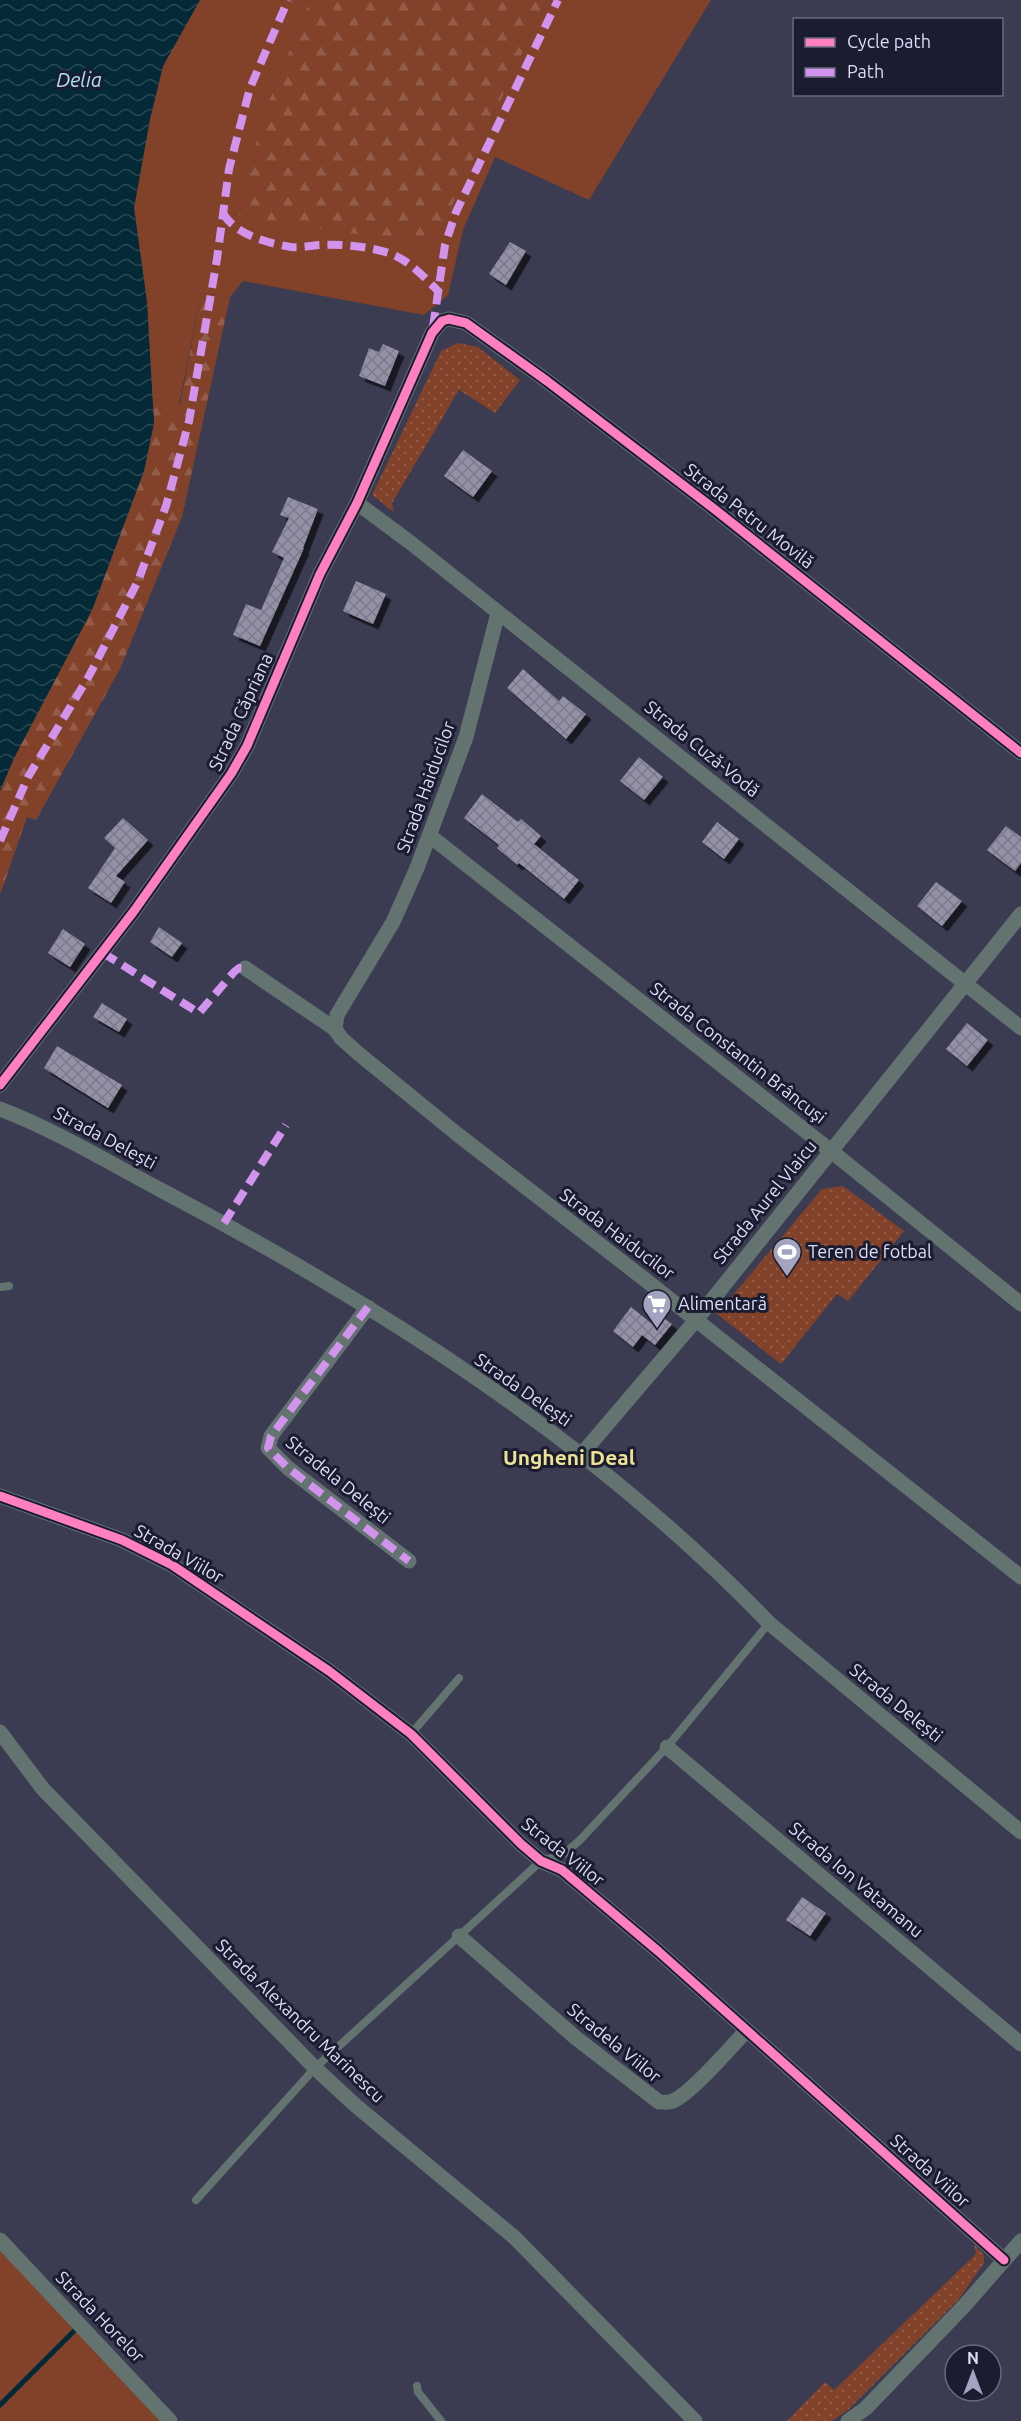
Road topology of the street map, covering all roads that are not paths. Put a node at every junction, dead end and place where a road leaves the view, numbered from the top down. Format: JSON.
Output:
{"nodes":[{"id":1,"x":449,"y":319,"type":"joint"},
{"id":2,"x":357,"y":503,"type":"junction"},
{"id":3,"x":498,"y":613,"type":"junction"},
{"id":4,"x":1021,"y":753,"type":"edge"},
{"id":5,"x":430,"y":836,"type":"junction"},
{"id":6,"x":1021,"y":914,"type":"edge"},
{"id":7,"x":245,"y":968,"type":"dead end"},
{"id":8,"x":965,"y":983,"type":"junction"},
{"id":9,"x":1021,"y":1028,"type":"edge"},
{"id":10,"x":335,"y":1029,"type":"junction"},
{"id":11,"x":0,"y":1085,"type":"edge"},
{"id":12,"x":0,"y":1109,"type":"edge"},
{"id":13,"x":831,"y":1151,"type":"junction"},
{"id":14,"x":9,"y":1286,"type":"dead end"},
{"id":15,"x":0,"y":1287,"type":"edge"},
{"id":16,"x":1021,"y":1304,"type":"edge"},
{"id":17,"x":368,"y":1307,"type":"junction"},
{"id":18,"x":696,"y":1320,"type":"junction"},
{"id":19,"x":581,"y":1455,"type":"junction"},
{"id":20,"x":0,"y":1496,"type":"edge"},
{"id":21,"x":409,"y":1561,"type":"dead end"},
{"id":22,"x":1021,"y":1577,"type":"edge"},
{"id":23,"x":769,"y":1623,"type":"junction"},
{"id":24,"x":459,"y":1678,"type":"dead end"},
{"id":25,"x":0,"y":1732,"type":"edge"},
{"id":26,"x":411,"y":1734,"type":"junction"},
{"id":27,"x":667,"y":1747,"type":"junction"},
{"id":28,"x":1021,"y":1832,"type":"edge"},
{"id":29,"x":540,"y":1861,"type":"junction"},
{"id":30,"x":459,"y":1936,"type":"junction"},
{"id":31,"x":746,"y":2031,"type":"junction"},
{"id":32,"x":1021,"y":2044,"type":"edge"},
{"id":33,"x":315,"y":2068,"type":"junction"},
{"id":34,"x":196,"y":2200,"type":"dead end"},
{"id":35,"x":0,"y":2240,"type":"edge"},
{"id":36,"x":1021,"y":2241,"type":"edge"},
{"id":37,"x":1004,"y":2260,"type":"junction"},
{"id":38,"x":417,"y":2386,"type":"dead end"},
{"id":39,"x":170,"y":2421,"type":"edge"},
{"id":40,"x":441,"y":2421,"type":"edge"},
{"id":41,"x":695,"y":2421,"type":"edge"},
{"id":42,"x":848,"y":2421,"type":"edge"}],
"edges":[{"from":1,"to":2,"type":"street","name":"Strada Căpriana"},
{"from":1,"to":4,"type":"street","name":"Strada Petru Movilă"},
{"from":2,"to":3,"type":"street","name":"Strada Cuză-Vodă"},
{"from":2,"to":11,"type":"street","name":"Strada Căpriana"},
{"from":3,"to":5,"type":"street","name":"Strada Haiducilor"},
{"from":3,"to":8,"type":"street","name":"Strada Cuză-Vodă"},
{"from":5,"to":10,"type":"street","name":"Strada Haiducilor"},
{"from":5,"to":13,"type":"street","name":"Strada Constantin Brâncuşi"},
{"from":6,"to":8,"type":"street","name":"Strada Aurel Vlaicu"},
{"from":7,"to":10,"type":"street","name":"Strada Haiducilor"},
{"from":8,"to":9,"type":"street","name":"Strada Cuză-Vodă"},
{"from":8,"to":13,"type":"street","name":"Strada Aurel Vlaicu"},
{"from":10,"to":18,"type":"street","name":"Strada Haiducilor"},
{"from":12,"to":17,"type":"street","name":"Strada Delești"},
{"from":13,"to":16,"type":"street","name":"Strada Constantin Brâncuşi"},
{"from":13,"to":18,"type":"street","name":"Strada Aurel Vlaicu"},
{"from":14,"to":15,"type":"lane"},
{"from":17,"to":19,"type":"street","name":"Strada Delești"},
{"from":17,"to":21,"type":"street","name":"Stradela Delești"},
{"from":18,"to":19,"type":"street","name":"Strada Aurel Vlaicu"},
{"from":18,"to":22,"type":"street","name":"Strada Haiducilor"},
{"from":19,"to":23,"type":"street","name":"Strada Delești"},
{"from":20,"to":26,"type":"street","name":"Strada Viilor"},
{"from":23,"to":27,"type":"lane"},
{"from":23,"to":28,"type":"street","name":"Strada Delești"},
{"from":24,"to":26,"type":"lane"},
{"from":25,"to":33,"type":"street","name":"Strada Alexandru Marinescu"},
{"from":26,"to":29,"type":"street","name":"Strada Viilor"},
{"from":27,"to":29,"type":"lane"},
{"from":27,"to":32,"type":"street","name":"Strada Ion Vatamanu"},
{"from":29,"to":30,"type":"lane"},
{"from":29,"to":31,"type":"street","name":"Strada Viilor"},
{"from":30,"to":31,"type":"street","name":"Stradela Viilor"},
{"from":30,"to":33,"type":"lane"},
{"from":31,"to":37,"type":"street","name":"Strada Viilor"},
{"from":33,"to":34,"type":"lane"},
{"from":33,"to":41,"type":"street","name":"Strada Alexandru Marinescu"},
{"from":35,"to":39,"type":"street","name":"Strada Horelor"},
{"from":36,"to":37,"type":"street"},
{"from":37,"to":42,"type":"street"},
{"from":38,"to":40,"type":"lane"}]}
